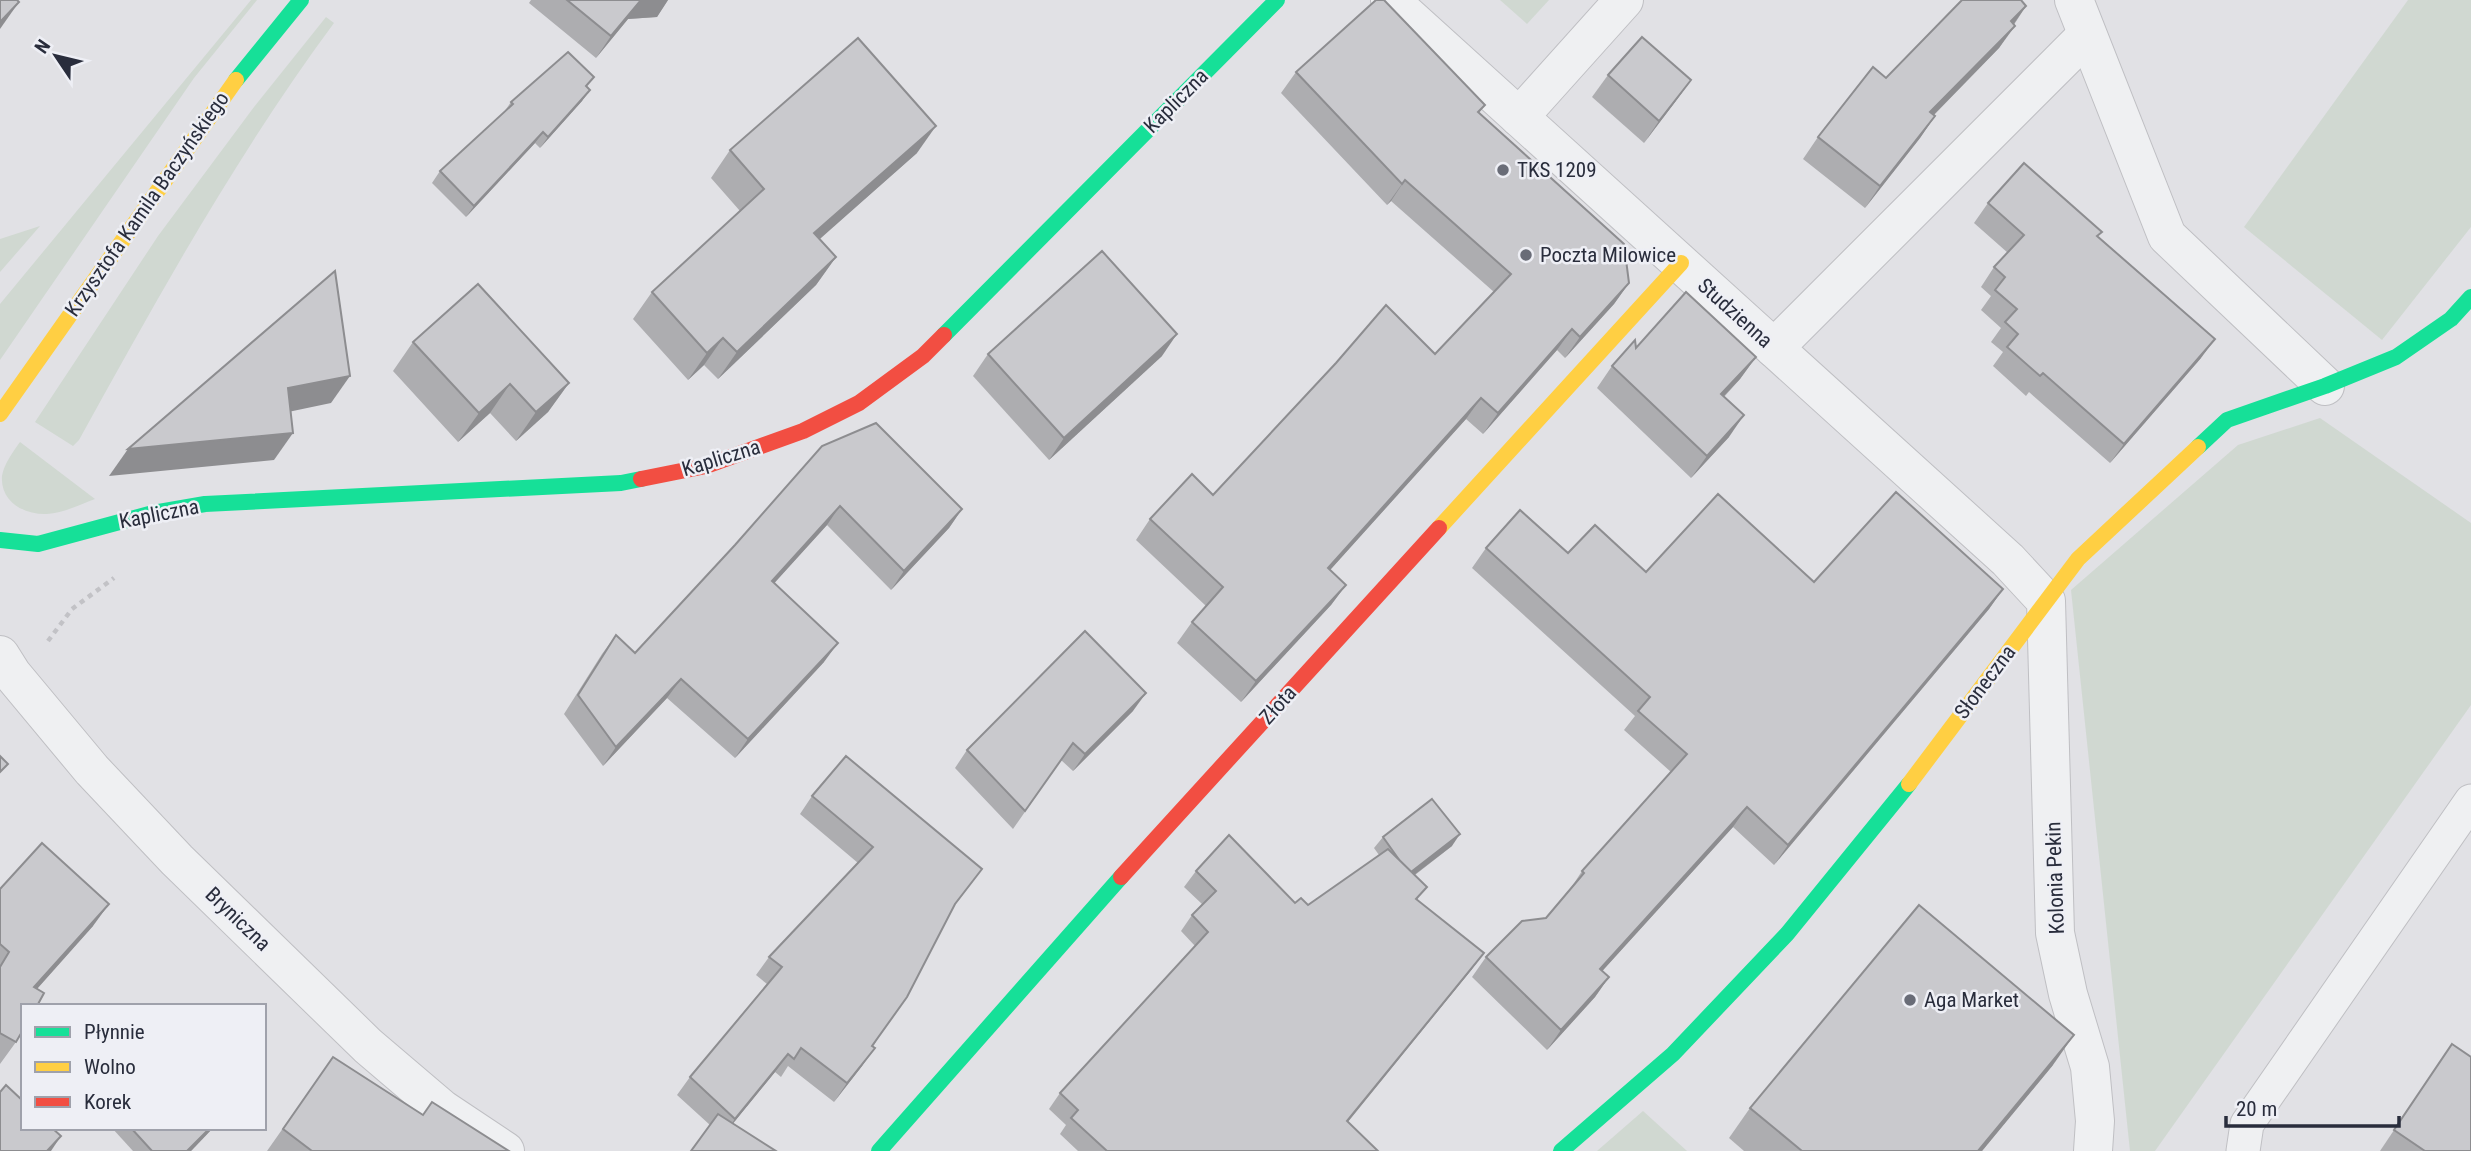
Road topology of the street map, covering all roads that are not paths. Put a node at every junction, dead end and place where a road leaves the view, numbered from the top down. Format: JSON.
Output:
{"nodes":[{"id":1,"x":301,"y":0,"type":"edge"},
{"id":2,"x":1277,"y":0,"type":"edge"},
{"id":3,"x":1390,"y":0,"type":"edge"},
{"id":4,"x":1624,"y":0,"type":"edge"},
{"id":5,"x":2080,"y":17,"type":"edge"},
{"id":6,"x":1519,"y":117,"type":"junction"},
{"id":7,"x":1681,"y":263,"type":"junction"},
{"id":8,"x":2471,"y":298,"type":"edge"},
{"id":9,"x":1774,"y":348,"type":"junction"},
{"id":10,"x":2325,"y":386,"type":"junction"},
{"id":11,"x":0,"y":414,"type":"edge"},
{"id":12,"x":0,"y":540,"type":"edge"},
{"id":13,"x":2046,"y":601,"type":"junction"},
{"id":14,"x":0,"y":655,"type":"edge"},
{"id":15,"x":2471,"y":801,"type":"edge"},
{"id":16,"x":505,"y":1151,"type":"edge"},
{"id":17,"x":879,"y":1151,"type":"edge"},
{"id":18,"x":1561,"y":1151,"type":"edge"},
{"id":19,"x":2093,"y":1151,"type":"edge"},
{"id":20,"x":2243,"y":1151,"type":"edge"}],
"edges":[{"from":1,"to":11,"type":"street","name":"Krzysztofa Kamila Baczyńskiego"},
{"from":2,"to":12,"type":"street","name":"Kapliczna"},
{"from":3,"to":6,"type":"street","name":"Studzienna"},
{"from":4,"to":6,"type":"street"},
{"from":5,"to":9,"type":"street"},
{"from":5,"to":10,"type":"street"},
{"from":6,"to":7,"type":"street","name":"Studzienna"},
{"from":7,"to":9,"type":"street","name":"Studzienna"},
{"from":7,"to":17,"type":"street","name":"Złota"},
{"from":8,"to":10,"type":"street","name":"Słoneczna"},
{"from":9,"to":13,"type":"street","name":"Studzienna"},
{"from":10,"to":13,"type":"street","name":"Słoneczna"},
{"from":13,"to":18,"type":"street","name":"Słoneczna"},
{"from":13,"to":19,"type":"street","name":"Kolonia Pekin"},
{"from":14,"to":16,"type":"street","name":"Bryniczna"},
{"from":15,"to":20,"type":"lane"}]}
